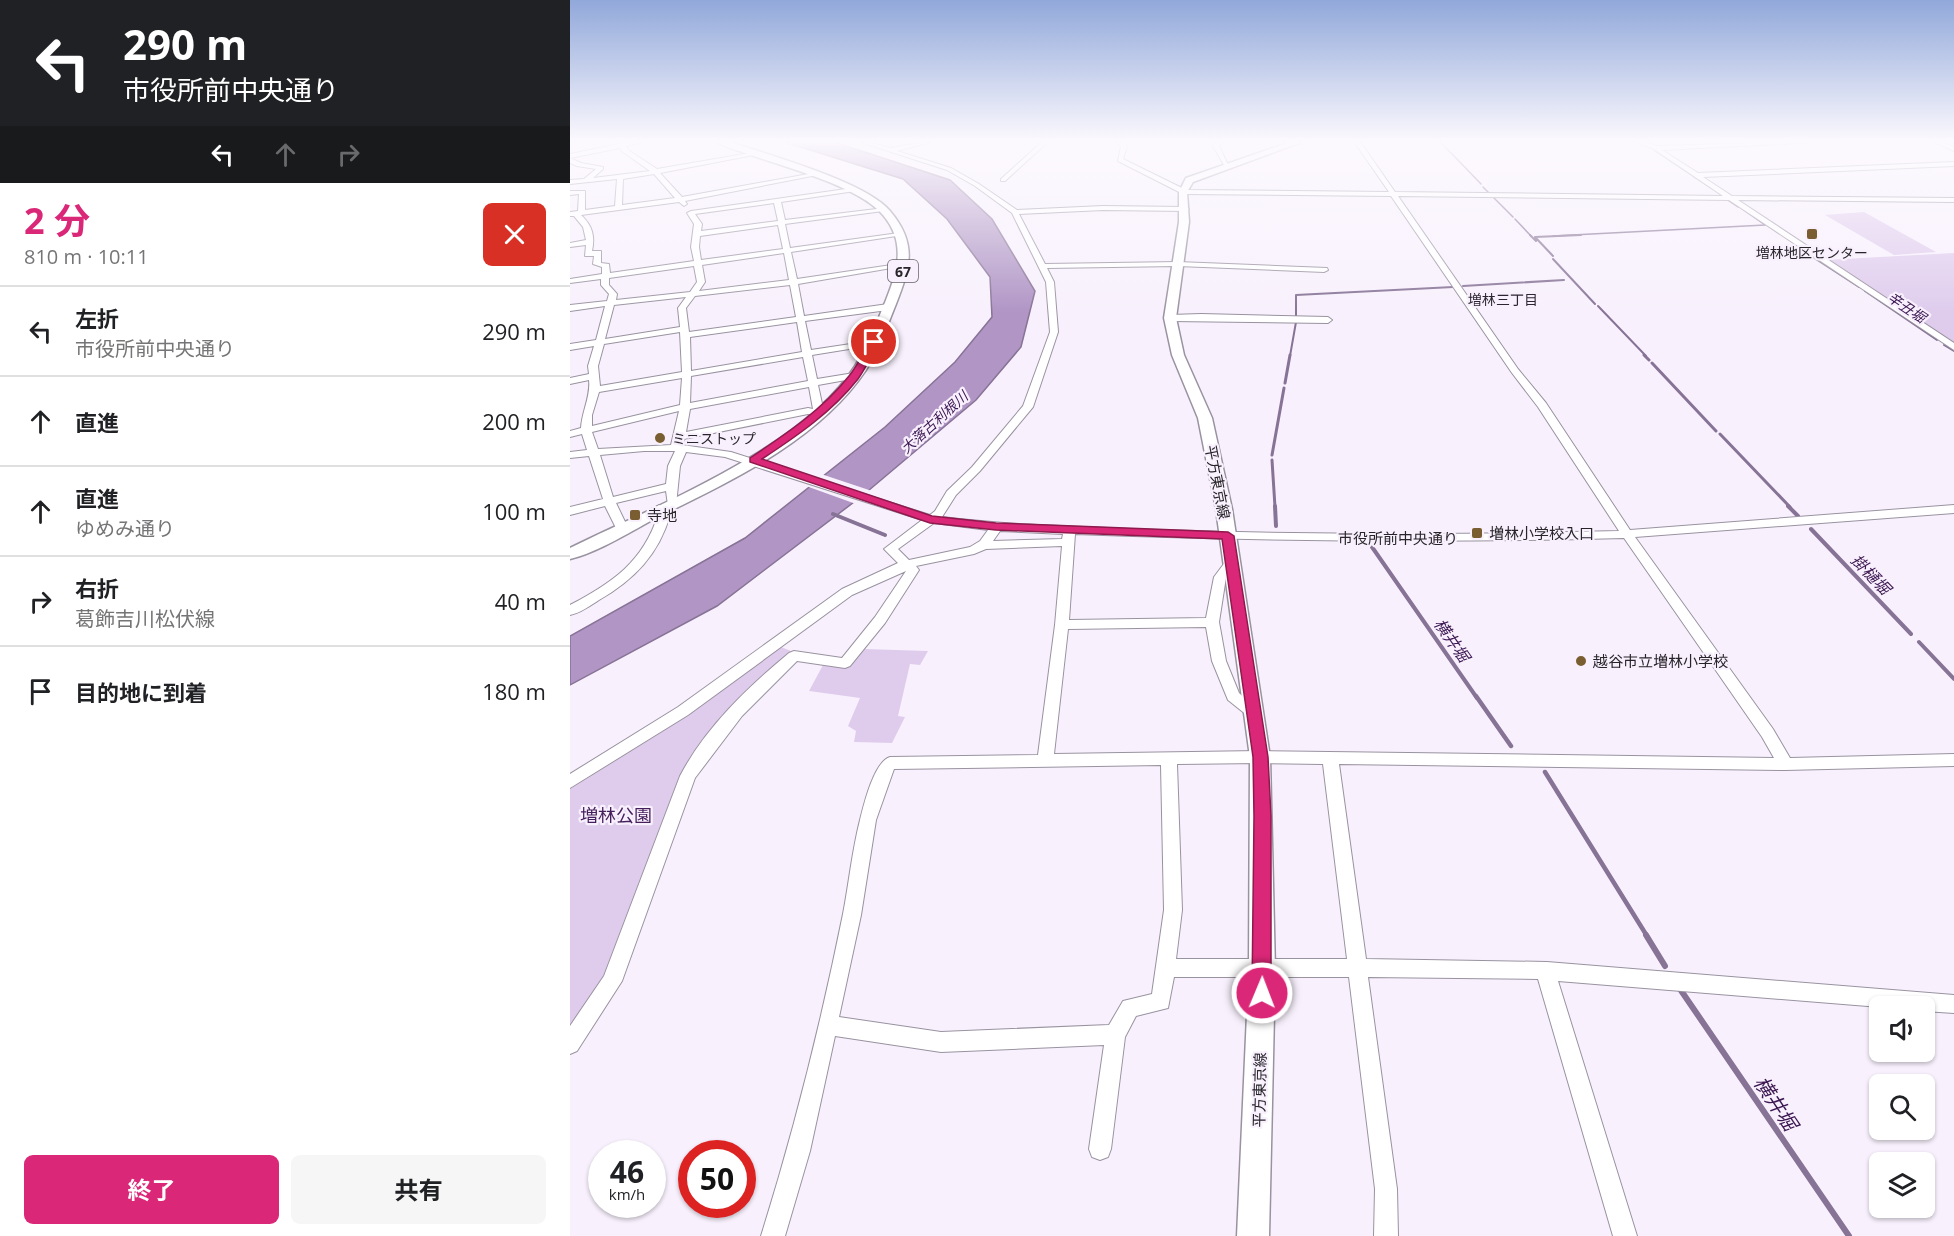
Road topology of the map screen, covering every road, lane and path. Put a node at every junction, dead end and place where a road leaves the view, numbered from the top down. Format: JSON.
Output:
{"nodes":[{"id":1,"x":581,"y":198,"type":"edge"},
{"id":2,"x":619,"y":198,"type":"edge"},
{"id":3,"x":691,"y":198,"type":"edge"},
{"id":4,"x":795,"y":198,"type":"edge"},
{"id":5,"x":865,"y":198,"type":"edge"},
{"id":6,"x":993,"y":198,"type":"edge"},
{"id":7,"x":1184,"y":198,"type":"edge"},
{"id":8,"x":1396,"y":198,"type":"edge"},
{"id":9,"x":1703,"y":198,"type":"edge"},
{"id":10,"x":1730,"y":198,"type":"junction"},
{"id":11,"x":678,"y":200,"type":"junction"},
{"id":12,"x":777,"y":200,"type":"junction"},
{"id":13,"x":1954,"y":200,"type":"edge"},
{"id":14,"x":618,"y":208,"type":"junction"},
{"id":15,"x":883,"y":209,"type":"junction"},
{"id":16,"x":1185,"y":209,"type":"junction"},
{"id":17,"x":1015,"y":212,"type":"junction"},
{"id":18,"x":692,"y":213,"type":"junction"},
{"id":19,"x":576,"y":214,"type":"edge"},
{"id":20,"x":781,"y":223,"type":"junction"},
{"id":21,"x":697,"y":234,"type":"junction"},
{"id":22,"x":898,"y":234,"type":"junction"},
{"id":23,"x":591,"y":242,"type":"junction"},
{"id":24,"x":570,"y":244,"type":"edge"},
{"id":25,"x":786,"y":250,"type":"junction"},
{"id":26,"x":696,"y":262,"type":"junction"},
{"id":27,"x":1178,"y":264,"type":"junction"},
{"id":28,"x":905,"y":266,"type":"junction"},
{"id":29,"x":1041,"y":266,"type":"junction"},
{"id":30,"x":1324,"y":270,"type":"dead end"},
{"id":31,"x":604,"y":276,"type":"junction"},
{"id":32,"x":570,"y":281,"type":"edge"},
{"id":33,"x":794,"y":282,"type":"junction"},
{"id":34,"x":677,"y":285,"type":"dead end"},
{"id":35,"x":692,"y":288,"type":"junction"},
{"id":36,"x":613,"y":298,"type":"junction"},
{"id":37,"x":888,"y":307,"type":"junction"},
{"id":38,"x":570,"y":308,"type":"edge"},
{"id":39,"x":800,"y":318,"type":"junction"},
{"id":40,"x":1170,"y":318,"type":"junction"},
{"id":41,"x":1328,"y":320,"type":"dead end"},
{"id":42,"x":685,"y":332,"type":"junction"},
{"id":43,"x":874,"y":342,"type":"junction"},
{"id":44,"x":598,"y":344,"type":"junction"},
{"id":45,"x":570,"y":347,"type":"edge"},
{"id":46,"x":1954,"y":347,"type":"edge"},
{"id":47,"x":807,"y":353,"type":"junction"},
{"id":48,"x":685,"y":373,"type":"junction"},
{"id":49,"x":593,"y":376,"type":"junction"},
{"id":50,"x":854,"y":376,"type":"junction"},
{"id":51,"x":570,"y":381,"type":"edge"},
{"id":52,"x":813,"y":383,"type":"junction"},
{"id":53,"x":595,"y":390,"type":"junction"},
{"id":54,"x":684,"y":407,"type":"junction"},
{"id":55,"x":819,"y":413,"type":"junction"},
{"id":56,"x":586,"y":430,"type":"junction"},
{"id":57,"x":570,"y":434,"type":"edge"},
{"id":58,"x":681,"y":436,"type":"junction"},
{"id":59,"x":679,"y":448,"type":"junction"},
{"id":60,"x":591,"y":452,"type":"junction"},
{"id":61,"x":570,"y":455,"type":"edge"},
{"id":62,"x":754,"y":460,"type":"junction"},
{"id":63,"x":670,"y":486,"type":"junction"},
{"id":64,"x":609,"y":501,"type":"junction"},
{"id":65,"x":665,"y":506,"type":"junction"},
{"id":66,"x":1954,"y":509,"type":"edge"},
{"id":67,"x":570,"y":511,"type":"edge"},
{"id":68,"x":930,"y":519,"type":"junction"},
{"id":69,"x":996,"y":527,"type":"junction"},
{"id":70,"x":622,"y":528,"type":"junction"},
{"id":71,"x":1627,"y":534,"type":"junction"},
{"id":72,"x":1068,"y":536,"type":"junction"},
{"id":73,"x":1228,"y":536,"type":"junction"},
{"id":74,"x":982,"y":545,"type":"junction"},
{"id":75,"x":570,"y":554,"type":"edge"},
{"id":76,"x":906,"y":564,"type":"junction"},
{"id":77,"x":1230,"y":564,"type":"junction"},
{"id":78,"x":570,"y":611,"type":"edge"},
{"id":79,"x":1212,"y":622,"type":"junction"},
{"id":80,"x":1062,"y":626,"type":"junction"},
{"id":81,"x":1253,"y":712,"type":"junction"},
{"id":82,"x":1260,"y":757,"type":"junction"},
{"id":83,"x":1330,"y":758,"type":"junction"},
{"id":84,"x":1045,"y":760,"type":"junction"},
{"id":85,"x":1169,"y":760,"type":"junction"},
{"id":86,"x":1954,"y":760,"type":"edge"},
{"id":87,"x":1785,"y":764,"type":"junction"},
{"id":88,"x":570,"y":782,"type":"edge"},
{"id":89,"x":1359,"y":967,"type":"junction"},
{"id":90,"x":1165,"y":968,"type":"junction"},
{"id":91,"x":1262,"y":970,"type":"junction"},
{"id":92,"x":1545,"y":971,"type":"junction"},
{"id":93,"x":1954,"y":1004,"type":"edge"},
{"id":94,"x":828,"y":1025,"type":"junction"},
{"id":95,"x":1115,"y":1035,"type":"junction"},
{"id":96,"x":570,"y":1044,"type":"edge"},
{"id":97,"x":1100,"y":1149,"type":"dead end"},
{"id":98,"x":773,"y":1236,"type":"edge"},
{"id":99,"x":1253,"y":1236,"type":"edge"},
{"id":100,"x":1386,"y":1236,"type":"edge"},
{"id":101,"x":1625,"y":1236,"type":"edge"}],
"edges":[{"from":1,"to":19,"type":"street"},
{"from":2,"to":14,"type":"street"},
{"from":3,"to":11,"type":"street"},
{"from":4,"to":12,"type":"street"},
{"from":5,"to":15,"type":"main road","number":"67"},
{"from":6,"to":17,"type":"street"},
{"from":7,"to":16,"type":"main road","name":"平方東京線"},
{"from":8,"to":71,"type":"street"},
{"from":9,"to":10,"type":"street"},
{"from":10,"to":13,"type":"street"},
{"from":10,"to":46,"type":"street"},
{"from":11,"to":14,"type":"street"},
{"from":11,"to":18,"type":"street"},
{"from":12,"to":18,"type":"street"},
{"from":12,"to":20,"type":"street"},
{"from":14,"to":19,"type":"street"},
{"from":15,"to":20,"type":"street"},
{"from":15,"to":22,"type":"main road","number":"67"},
{"from":16,"to":17,"type":"street"},
{"from":16,"to":27,"type":"main road","name":"平方東京線"},
{"from":17,"to":29,"type":"street"},
{"from":18,"to":21,"type":"street"},
{"from":19,"to":23,"type":"street"},
{"from":20,"to":21,"type":"street"},
{"from":20,"to":25,"type":"street"},
{"from":21,"to":26,"type":"street"},
{"from":22,"to":25,"type":"street"},
{"from":22,"to":28,"type":"main road","number":"67"},
{"from":23,"to":24,"type":"street"},
{"from":23,"to":31,"type":"street"},
{"from":25,"to":26,"type":"street"},
{"from":25,"to":33,"type":"street"},
{"from":26,"to":31,"type":"street"},
{"from":26,"to":35,"type":"street"},
{"from":27,"to":29,"type":"street"},
{"from":27,"to":30,"type":"street"},
{"from":27,"to":40,"type":"main road","name":"平方東京線"},
{"from":28,"to":33,"type":"street"},
{"from":28,"to":37,"type":"main road","number":"67"},
{"from":29,"to":68,"type":"street"},
{"from":31,"to":32,"type":"street"},
{"from":31,"to":36,"type":"street"},
{"from":33,"to":35,"type":"street"},
{"from":33,"to":39,"type":"street"},
{"from":34,"to":36,"type":"street"},
{"from":35,"to":36,"type":"street"},
{"from":35,"to":42,"type":"street"},
{"from":36,"to":38,"type":"street"},
{"from":36,"to":44,"type":"street"},
{"from":37,"to":39,"type":"street"},
{"from":37,"to":43,"type":"main road","number":"67"},
{"from":39,"to":42,"type":"street"},
{"from":39,"to":47,"type":"street"},
{"from":40,"to":41,"type":"street"},
{"from":40,"to":73,"type":"main road","name":"平方東京線"},
{"from":42,"to":44,"type":"street"},
{"from":42,"to":48,"type":"street"},
{"from":43,"to":47,"type":"street"},
{"from":43,"to":50,"type":"main road","number":"67"},
{"from":44,"to":45,"type":"street"},
{"from":44,"to":49,"type":"street"},
{"from":47,"to":48,"type":"street"},
{"from":47,"to":52,"type":"street"},
{"from":48,"to":53,"type":"street"},
{"from":48,"to":54,"type":"street"},
{"from":49,"to":51,"type":"street"},
{"from":49,"to":53,"type":"street"},
{"from":50,"to":52,"type":"street"},
{"from":50,"to":55,"type":"main road","number":"67"},
{"from":52,"to":54,"type":"street"},
{"from":52,"to":55,"type":"street"},
{"from":53,"to":56,"type":"street"},
{"from":54,"to":56,"type":"street"},
{"from":54,"to":58,"type":"street"},
{"from":55,"to":58,"type":"street"},
{"from":55,"to":62,"type":"main road","number":"67"},
{"from":56,"to":57,"type":"street"},
{"from":56,"to":60,"type":"street"},
{"from":58,"to":59,"type":"street"},
{"from":59,"to":60,"type":"street","name":"市役所前中央通り"},
{"from":59,"to":62,"type":"street","name":"市役所前中央通り"},
{"from":59,"to":63,"type":"street"},
{"from":60,"to":61,"type":"street","name":"市役所前中央通り"},
{"from":60,"to":64,"type":"street"},
{"from":62,"to":65,"type":"main road","number":"67"},
{"from":62,"to":68,"type":"street","name":"市役所前中央通り"},
{"from":63,"to":64,"type":"street"},
{"from":63,"to":65,"type":"street"},
{"from":64,"to":67,"type":"street"},
{"from":64,"to":70,"type":"street"},
{"from":65,"to":70,"type":"main road","number":"67"},
{"from":65,"to":78,"type":"street"},
{"from":66,"to":71,"type":"street","name":"市役所前中央通り"},
{"from":68,"to":69,"type":"street","name":"市役所前中央通り"},
{"from":68,"to":76,"type":"street"},
{"from":69,"to":72,"type":"street","name":"市役所前中央通り"},
{"from":69,"to":74,"type":"street"},
{"from":70,"to":75,"type":"main road","number":"67"},
{"from":71,"to":73,"type":"street","name":"市役所前中央通り"},
{"from":71,"to":87,"type":"street"},
{"from":72,"to":73,"type":"street","name":"市役所前中央通り"},
{"from":72,"to":74,"type":"street"},
{"from":72,"to":80,"type":"street"},
{"from":73,"to":77,"type":"main road","name":"平方東京線"},
{"from":74,"to":76,"type":"street"},
{"from":76,"to":88,"type":"street"},
{"from":76,"to":96,"type":"street"},
{"from":77,"to":79,"type":"street"},
{"from":77,"to":81,"type":"main road","name":"平方東京線"},
{"from":79,"to":80,"type":"street"},
{"from":79,"to":81,"type":"street"},
{"from":80,"to":84,"type":"street"},
{"from":81,"to":82,"type":"main road","name":"平方東京線"},
{"from":82,"to":83,"type":"street"},
{"from":82,"to":85,"type":"street"},
{"from":82,"to":91,"type":"main road","name":"平方東京線"},
{"from":83,"to":87,"type":"street"},
{"from":83,"to":89,"type":"street"},
{"from":84,"to":85,"type":"street"},
{"from":84,"to":94,"type":"street"},
{"from":85,"to":90,"type":"street"},
{"from":86,"to":87,"type":"street"},
{"from":89,"to":91,"type":"street"},
{"from":89,"to":92,"type":"street"},
{"from":89,"to":100,"type":"street"},
{"from":90,"to":91,"type":"street"},
{"from":90,"to":95,"type":"street"},
{"from":91,"to":99,"type":"main road","name":"平方東京線"},
{"from":92,"to":93,"type":"street"},
{"from":92,"to":101,"type":"street"},
{"from":94,"to":95,"type":"street"},
{"from":94,"to":98,"type":"street"},
{"from":95,"to":97,"type":"street"}]}
